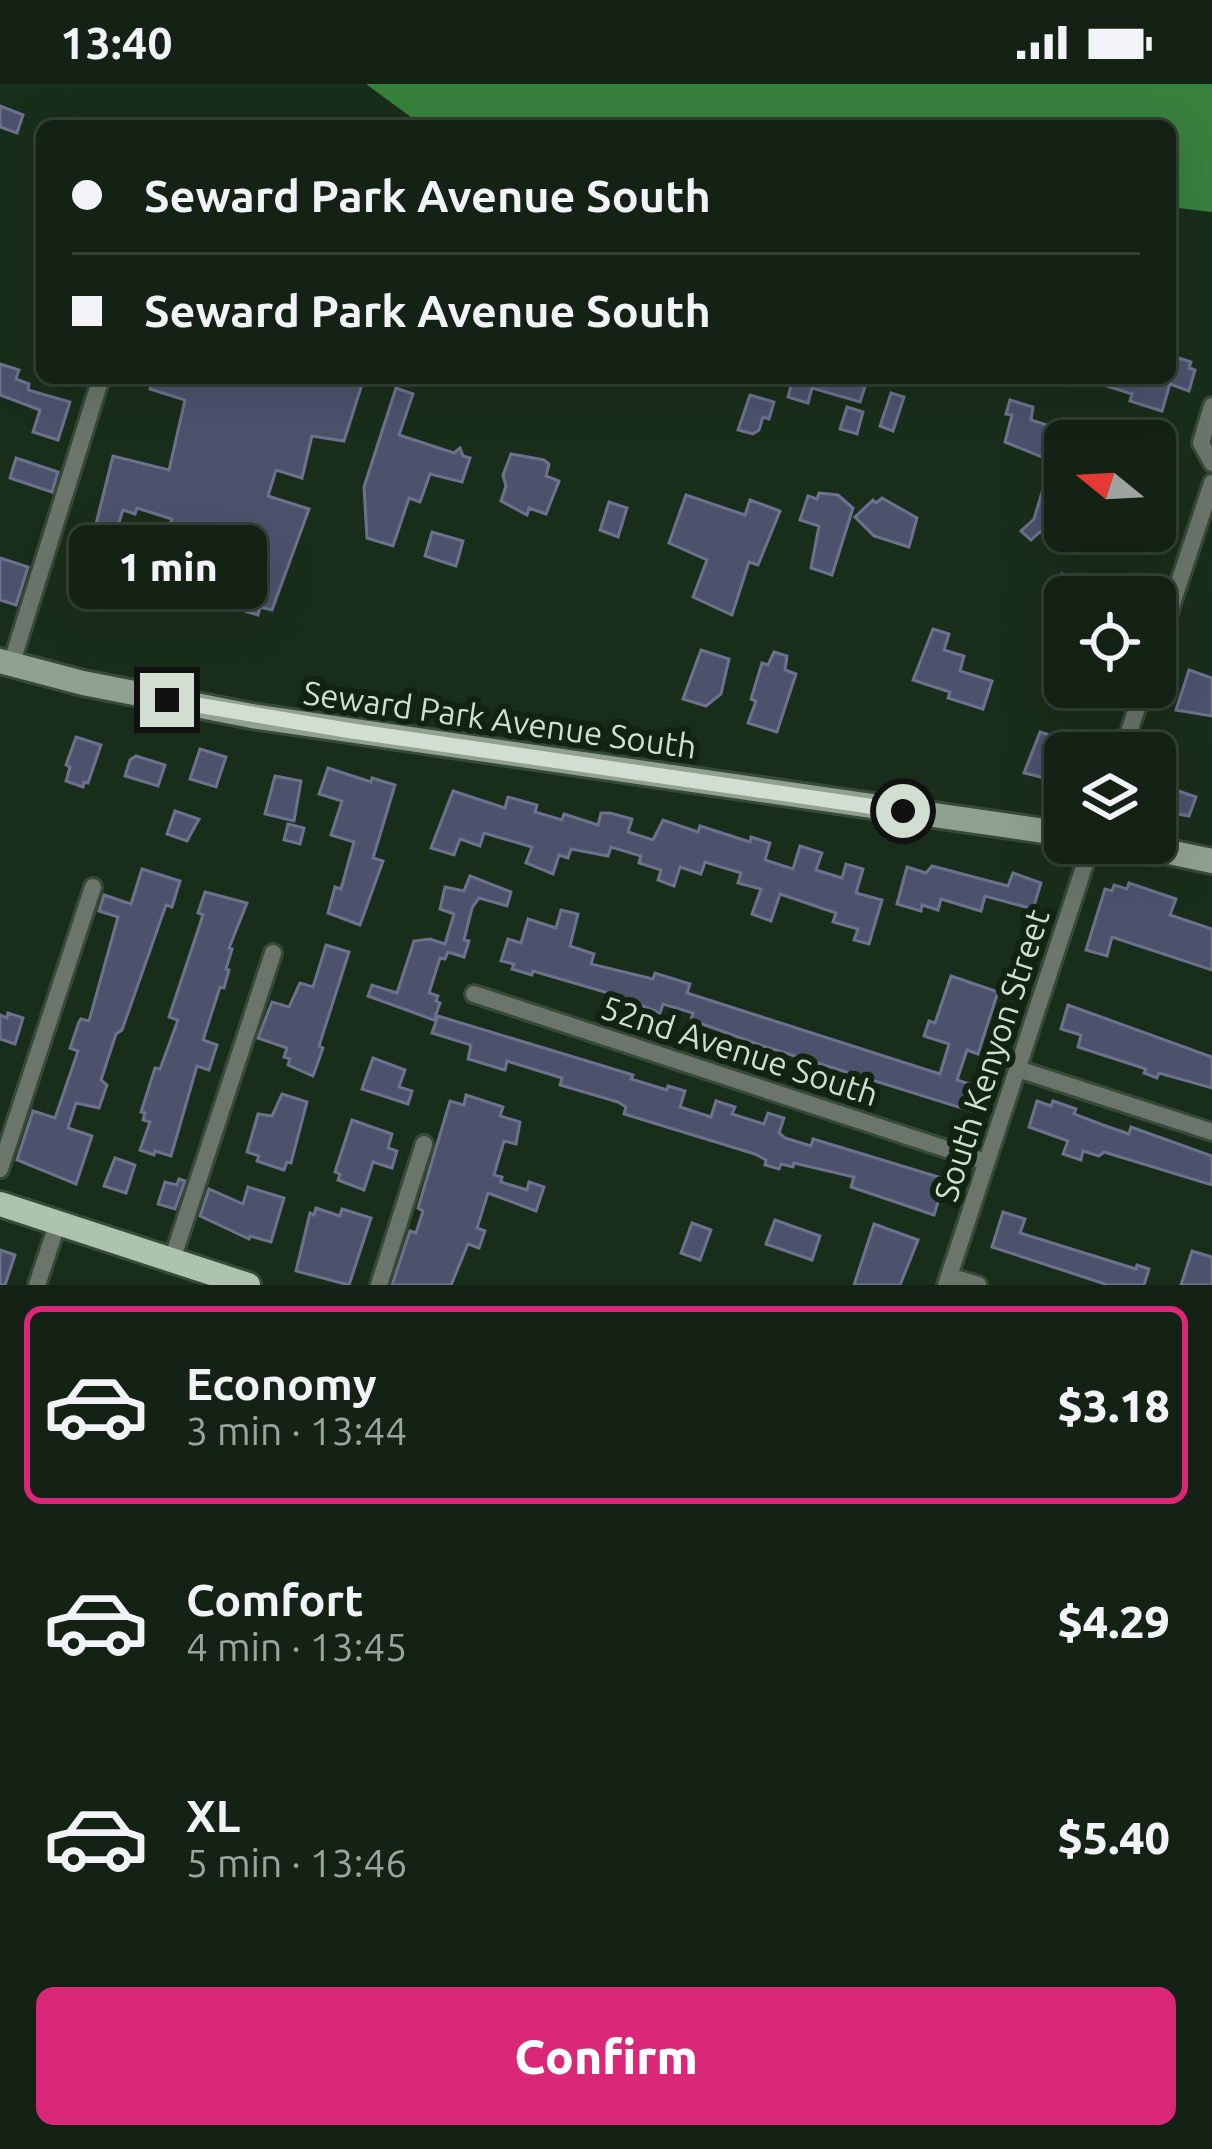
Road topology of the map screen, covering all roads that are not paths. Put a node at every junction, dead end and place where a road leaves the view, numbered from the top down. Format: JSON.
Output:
{"nodes":[{"id":1,"x":99,"y":384,"type":"edge"},
{"id":2,"x":1212,"y":406,"type":"edge"},
{"id":3,"x":1212,"y":463,"type":"edge"},
{"id":4,"x":1212,"y":483,"type":"edge"},
{"id":5,"x":1176,"y":592,"type":"edge"},
{"id":6,"x":6,"y":663,"type":"edge"},
{"id":7,"x":1044,"y":831,"type":"edge"},
{"id":8,"x":1176,"y":853,"type":"edge"},
{"id":9,"x":1212,"y":861,"type":"edge"},
{"id":10,"x":1085,"y":864,"type":"edge"},
{"id":11,"x":93,"y":887,"type":"dead end"},
{"id":12,"x":273,"y":953,"type":"dead end"},
{"id":13,"x":474,"y":994,"type":"dead end"},
{"id":14,"x":1018,"y":1069,"type":"junction"},
{"id":15,"x":1212,"y":1132,"type":"edge"},
{"id":16,"x":424,"y":1144,"type":"dead end"},
{"id":17,"x":986,"y":1162,"type":"junction"},
{"id":18,"x":0,"y":1168,"type":"edge"},
{"id":19,"x":0,"y":1204,"type":"edge"},
{"id":20,"x":58,"y":1222,"type":"junction"},
{"id":21,"x":172,"y":1260,"type":"junction"},
{"id":22,"x":948,"y":1280,"type":"edge"},
{"id":23,"x":37,"y":1285,"type":"edge"},
{"id":24,"x":248,"y":1285,"type":"edge"},
{"id":25,"x":379,"y":1285,"type":"edge"},
{"id":26,"x":978,"y":1285,"type":"edge"}],
"edges":[{"from":1,"to":6,"type":"street"},
{"from":2,"to":3,"type":"street"},
{"from":4,"to":5,"type":"street"},
{"from":6,"to":7,"type":"main road","name":"Seward Park Avenue South"},
{"from":8,"to":9,"type":"main road"},
{"from":10,"to":14,"type":"street","name":"South Kenyon Street"},
{"from":11,"to":18,"type":"street"},
{"from":12,"to":21,"type":"street"},
{"from":13,"to":17,"type":"street","name":"52nd Avenue South"},
{"from":14,"to":15,"type":"street"},
{"from":14,"to":17,"type":"street","name":"South Kenyon Street"},
{"from":16,"to":25,"type":"street"},
{"from":17,"to":22,"type":"street","name":"South Kenyon Street"},
{"from":19,"to":20,"type":"main road"},
{"from":20,"to":21,"type":"main road"},
{"from":20,"to":23,"type":"street"},
{"from":21,"to":24,"type":"main road"},
{"from":22,"to":26,"type":"street"}]}
